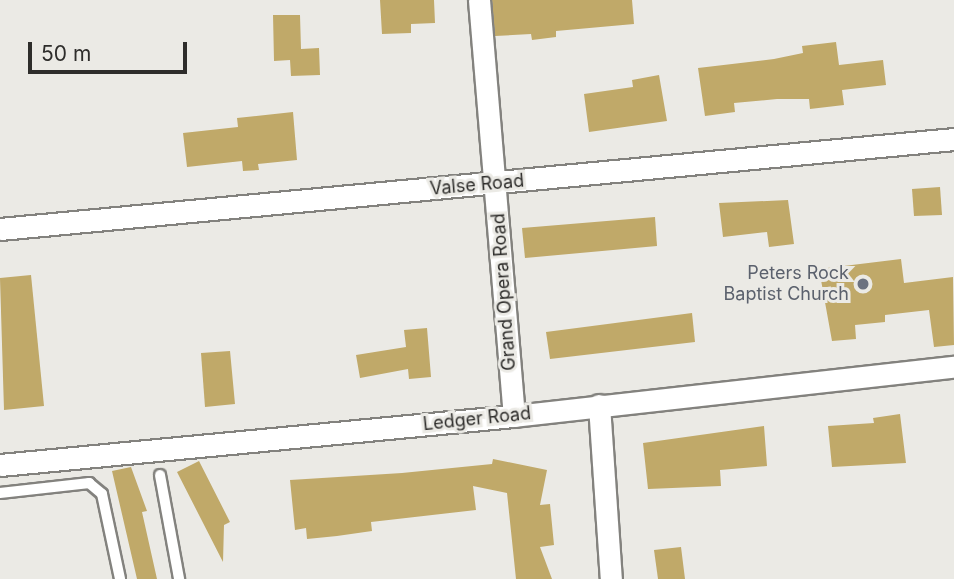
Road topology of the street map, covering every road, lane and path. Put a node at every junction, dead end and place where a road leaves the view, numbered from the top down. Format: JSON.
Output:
{"nodes":[{"id":1,"x":479,"y":0,"type":"edge"},
{"id":2,"x":954,"y":139,"type":"edge"},
{"id":3,"x":496,"y":183,"type":"junction"},
{"id":4,"x":0,"y":229,"type":"edge"},
{"id":5,"x":954,"y":367,"type":"edge"},
{"id":6,"x":599,"y":405,"type":"junction"},
{"id":7,"x":514,"y":416,"type":"junction"},
{"id":8,"x":0,"y":465,"type":"edge"},
{"id":9,"x":160,"y":475,"type":"dead end"},
{"id":10,"x":0,"y":493,"type":"edge"},
{"id":11,"x":120,"y":579,"type":"edge"},
{"id":12,"x":178,"y":579,"type":"edge"},
{"id":13,"x":611,"y":579,"type":"edge"}],
"edges":[{"from":1,"to":3,"type":"street","name":"Grand Opera Road"},
{"from":2,"to":3,"type":"street","name":"Valse Road"},
{"from":3,"to":4,"type":"street","name":"Valse Road"},
{"from":3,"to":7,"type":"street","name":"Grand Opera Road"},
{"from":5,"to":6,"type":"street","name":"Ledger Road"},
{"from":6,"to":7,"type":"street","name":"Ledger Road"},
{"from":6,"to":13,"type":"street"},
{"from":7,"to":8,"type":"street","name":"Ledger Road"},
{"from":9,"to":12,"type":"lane"},
{"from":10,"to":11,"type":"lane"}]}
